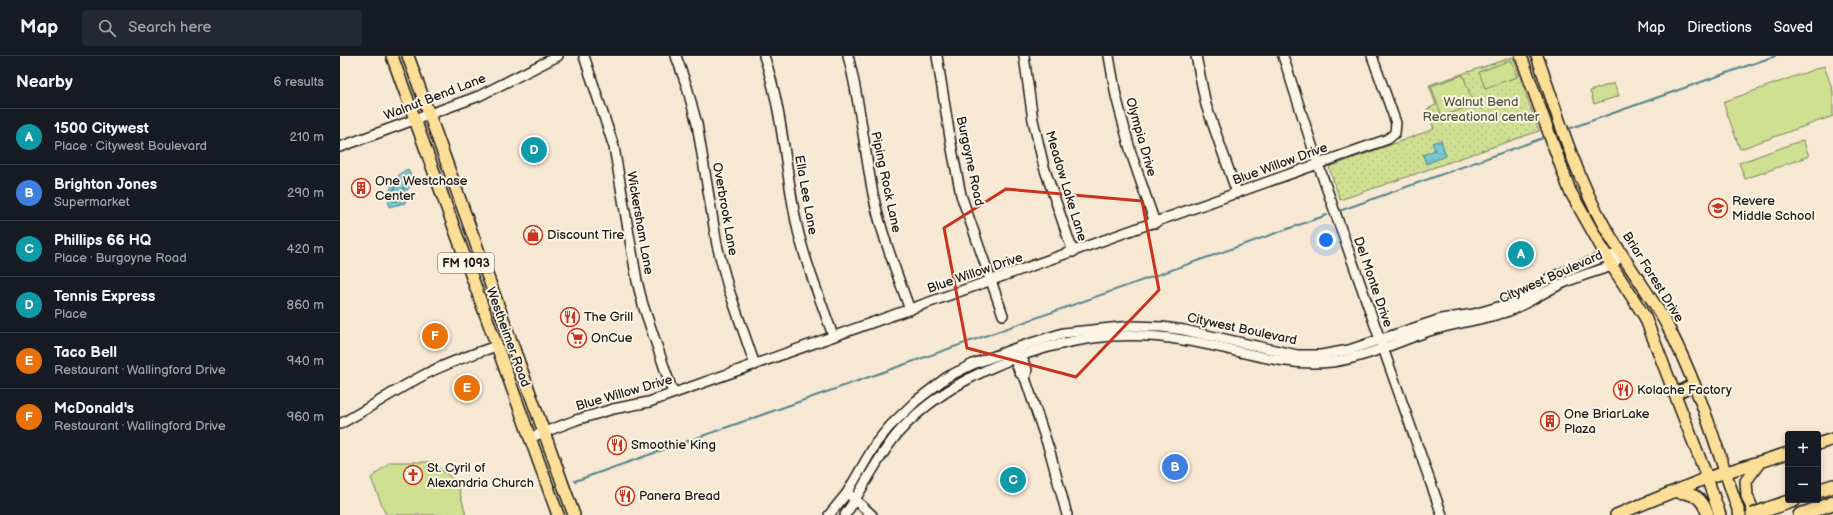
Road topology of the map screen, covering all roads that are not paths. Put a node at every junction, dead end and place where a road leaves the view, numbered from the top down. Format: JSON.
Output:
{"nodes":[{"id":1,"x":392,"y":56,"type":"edge"},
{"id":2,"x":408,"y":56,"type":"edge"},
{"id":3,"x":558,"y":56,"type":"edge"},
{"id":4,"x":584,"y":56,"type":"edge"},
{"id":5,"x":676,"y":56,"type":"edge"},
{"id":6,"x":764,"y":56,"type":"edge"},
{"id":7,"x":848,"y":56,"type":"edge"},
{"id":8,"x":937,"y":56,"type":"edge"},
{"id":9,"x":1024,"y":56,"type":"edge"},
{"id":10,"x":1109,"y":56,"type":"edge"},
{"id":11,"x":1196,"y":56,"type":"edge"},
{"id":12,"x":1283,"y":56,"type":"edge"},
{"id":13,"x":1372,"y":56,"type":"edge"},
{"id":14,"x":1521,"y":56,"type":"edge"},
{"id":15,"x":1537,"y":56,"type":"edge"},
{"id":16,"x":1552,"y":100,"type":"junction"},
{"id":17,"x":1539,"y":106,"type":"junction"},
{"id":18,"x":428,"y":115,"type":"junction"},
{"id":19,"x":414,"y":120,"type":"junction"},
{"id":20,"x":340,"y":147,"type":"edge"},
{"id":21,"x":1318,"y":164,"type":"junction"},
{"id":22,"x":1584,"y":185,"type":"junction"},
{"id":23,"x":1570,"y":191,"type":"junction"},
{"id":24,"x":1237,"y":193,"type":"junction"},
{"id":25,"x":1155,"y":223,"type":"junction"},
{"id":26,"x":452,"y":226,"type":"junction"},
{"id":27,"x":1073,"y":252,"type":"junction"},
{"id":28,"x":1622,"y":254,"type":"junction"},
{"id":29,"x":1609,"y":261,"type":"junction"},
{"id":30,"x":483,"y":264,"type":"junction"},
{"id":31,"x":468,"y":269,"type":"junction"},
{"id":32,"x":991,"y":280,"type":"junction"},
{"id":33,"x":493,"y":292,"type":"junction"},
{"id":34,"x":482,"y":305,"type":"junction"},
{"id":35,"x":910,"y":310,"type":"junction"},
{"id":36,"x":1003,"y":315,"type":"dead end"},
{"id":37,"x":833,"y":336,"type":"junction"},
{"id":38,"x":511,"y":339,"type":"junction"},
{"id":39,"x":1381,"y":344,"type":"junction"},
{"id":40,"x":496,"y":346,"type":"junction"},
{"id":41,"x":1015,"y":349,"type":"junction"},
{"id":42,"x":1018,"y":358,"type":"junction"},
{"id":43,"x":755,"y":365,"type":"junction"},
{"id":44,"x":524,"y":375,"type":"junction"},
{"id":45,"x":1694,"y":384,"type":"junction"},
{"id":46,"x":673,"y":393,"type":"junction"},
{"id":47,"x":1675,"y":394,"type":"junction"},
{"id":48,"x":340,"y":424,"type":"edge"},
{"id":49,"x":545,"y":433,"type":"junction"},
{"id":50,"x":529,"y":438,"type":"junction"},
{"id":51,"x":1833,"y":439,"type":"edge"},
{"id":52,"x":1821,"y":443,"type":"edge"},
{"id":53,"x":1785,"y":455,"type":"edge"},
{"id":54,"x":1759,"y":463,"type":"junction"},
{"id":55,"x":1725,"y":472,"type":"junction"},
{"id":56,"x":1708,"y":478,"type":"junction"},
{"id":57,"x":1833,"y":486,"type":"edge"},
{"id":58,"x":549,"y":490,"type":"junction"},
{"id":59,"x":1821,"y":490,"type":"edge"},
{"id":60,"x":1674,"y":491,"type":"junction"},
{"id":61,"x":847,"y":493,"type":"junction"},
{"id":62,"x":856,"y":499,"type":"junction"},
{"id":63,"x":1785,"y":503,"type":"edge"},
{"id":64,"x":1833,"y":503,"type":"edge"},
{"id":65,"x":558,"y":515,"type":"edge"},
{"id":66,"x":565,"y":515,"type":"edge"},
{"id":67,"x":574,"y":515,"type":"edge"},
{"id":68,"x":829,"y":515,"type":"edge"},
{"id":69,"x":844,"y":515,"type":"edge"},
{"id":70,"x":872,"y":515,"type":"edge"},
{"id":71,"x":1067,"y":515,"type":"edge"},
{"id":72,"x":1442,"y":515,"type":"edge"},
{"id":73,"x":1616,"y":515,"type":"edge"},
{"id":74,"x":1708,"y":515,"type":"edge"},
{"id":75,"x":1720,"y":515,"type":"edge"},
{"id":76,"x":1740,"y":515,"type":"edge"},
{"id":77,"x":1754,"y":515,"type":"edge"},
{"id":78,"x":1800,"y":515,"type":"edge"}],
"edges":[{"from":1,"to":19,"type":"main road","name":"Westheimer Road","number":"FM 1093"},
{"from":2,"to":18,"type":"main road","name":"Westheimer Road","number":"FM 1093"},
{"from":3,"to":18,"type":"street","name":"Walnut Bend Lane"},
{"from":4,"to":46,"type":"street","name":"Wickersham Lane"},
{"from":5,"to":43,"type":"street","name":"Overbrook Lane"},
{"from":6,"to":37,"type":"street","name":"Ella Lee Lane"},
{"from":7,"to":35,"type":"street","name":"Piping Rock Lane"},
{"from":8,"to":32,"type":"street","name":"Burgoyne Road"},
{"from":9,"to":27,"type":"street","name":"Meadow Lake Lane"},
{"from":10,"to":25,"type":"street","name":"Olympia Drive"},
{"from":11,"to":24,"type":"street"},
{"from":12,"to":21,"type":"street","name":"Del Monte Drive"},
{"from":13,"to":21,"type":"street","name":"Blue Willow Drive"},
{"from":14,"to":17,"type":"main road"},
{"from":15,"to":16,"type":"main road","name":"Briar Forest Drive"},
{"from":16,"to":17,"type":"main road"},
{"from":16,"to":22,"type":"main road","name":"Briar Forest Drive"},
{"from":17,"to":23,"type":"main road"},
{"from":18,"to":19,"type":"street","name":"Walnut Bend Lane"},
{"from":18,"to":30,"type":"main road","name":"Westheimer Road","number":"FM 1093"},
{"from":19,"to":20,"type":"street","name":"Walnut Bend Lane"},
{"from":19,"to":26,"type":"main road","name":"Westheimer Road","number":"FM 1093"},
{"from":21,"to":24,"type":"street","name":"Blue Willow Drive"},
{"from":21,"to":39,"type":"street","name":"Del Monte Drive"},
{"from":22,"to":23,"type":"main road"},
{"from":22,"to":28,"type":"main road","name":"Briar Forest Drive"},
{"from":23,"to":29,"type":"main road"},
{"from":24,"to":25,"type":"street","name":"Blue Willow Drive"},
{"from":25,"to":27,"type":"street","name":"Blue Willow Drive"},
{"from":26,"to":30,"type":"main road"},
{"from":26,"to":31,"type":"main road","name":"Westheimer Road","number":"FM 1093"},
{"from":27,"to":32,"type":"street","name":"Blue Willow Drive"},
{"from":28,"to":29,"type":"street","name":"Citywest Boulevard"},
{"from":28,"to":45,"type":"main road","name":"Briar Forest Drive"},
{"from":29,"to":39,"type":"street","name":"Citywest Boulevard"},
{"from":29,"to":47,"type":"main road"},
{"from":30,"to":33,"type":"main road","name":"Westheimer Road","number":"FM 1093"},
{"from":31,"to":33,"type":"main road"},
{"from":31,"to":34,"type":"main road","name":"Westheimer Road","number":"FM 1093"},
{"from":32,"to":35,"type":"street","name":"Blue Willow Drive"},
{"from":32,"to":36,"type":"street","name":"Burgoyne Road"},
{"from":33,"to":38,"type":"main road","name":"Westheimer Road","number":"FM 1093"},
{"from":34,"to":38,"type":"main road"},
{"from":34,"to":40,"type":"main road","name":"Westheimer Road","number":"FM 1093"},
{"from":35,"to":37,"type":"street","name":"Blue Willow Drive"},
{"from":37,"to":43,"type":"street","name":"Blue Willow Drive"},
{"from":38,"to":44,"type":"main road","name":"Westheimer Road","number":"FM 1093"},
{"from":39,"to":41,"type":"street","name":"Citywest Boulevard"},
{"from":39,"to":42,"type":"street","name":"Citywest Boulevard"},
{"from":39,"to":72,"type":"street","name":"Del Monte Drive"},
{"from":40,"to":44,"type":"main road"},
{"from":40,"to":48,"type":"street"},
{"from":40,"to":50,"type":"main road","name":"Westheimer Road","number":"FM 1093"},
{"from":41,"to":42,"type":"street"},
{"from":41,"to":61,"type":"street","name":"Citywest Boulevard"},
{"from":42,"to":62,"type":"street","name":"Citywest Boulevard"},
{"from":42,"to":71,"type":"street"},
{"from":43,"to":46,"type":"street","name":"Blue Willow Drive"},
{"from":44,"to":49,"type":"main road","name":"Westheimer Road","number":"FM 1093"},
{"from":45,"to":47,"type":"main road"},
{"from":45,"to":55,"type":"main road","name":"Briar Forest Drive"},
{"from":46,"to":49,"type":"street","name":"Blue Willow Drive"},
{"from":47,"to":56,"type":"main road"},
{"from":49,"to":50,"type":"street","name":"Blue Willow Drive"},
{"from":49,"to":67,"type":"main road","name":"Westheimer Road","number":"FM 1093"},
{"from":50,"to":58,"type":"main road","name":"Westheimer Road","number":"FM 1093"},
{"from":51,"to":52,"type":"main road"},
{"from":53,"to":54,"type":"main road"},
{"from":54,"to":55,"type":"main road"},
{"from":54,"to":77,"type":"main road"},
{"from":55,"to":56,"type":"main road"},
{"from":55,"to":76,"type":"main road","name":"Briar Forest Drive"},
{"from":56,"to":60,"type":"main road"},
{"from":56,"to":75,"type":"main road"},
{"from":57,"to":59,"type":"highway"},
{"from":58,"to":65,"type":"main road","name":"Westheimer Road","number":"FM 1093"},
{"from":58,"to":66,"type":"main road"},
{"from":60,"to":73,"type":"main road"},
{"from":60,"to":74,"type":"main road"},
{"from":61,"to":62,"type":"street"},
{"from":61,"to":68,"type":"street","name":"Citywest Boulevard"},
{"from":62,"to":69,"type":"street","name":"Citywest Boulevard"},
{"from":62,"to":70,"type":"street"},
{"from":63,"to":77,"type":"highway","bridge":true},
{"from":64,"to":78,"type":"highway"}]}
